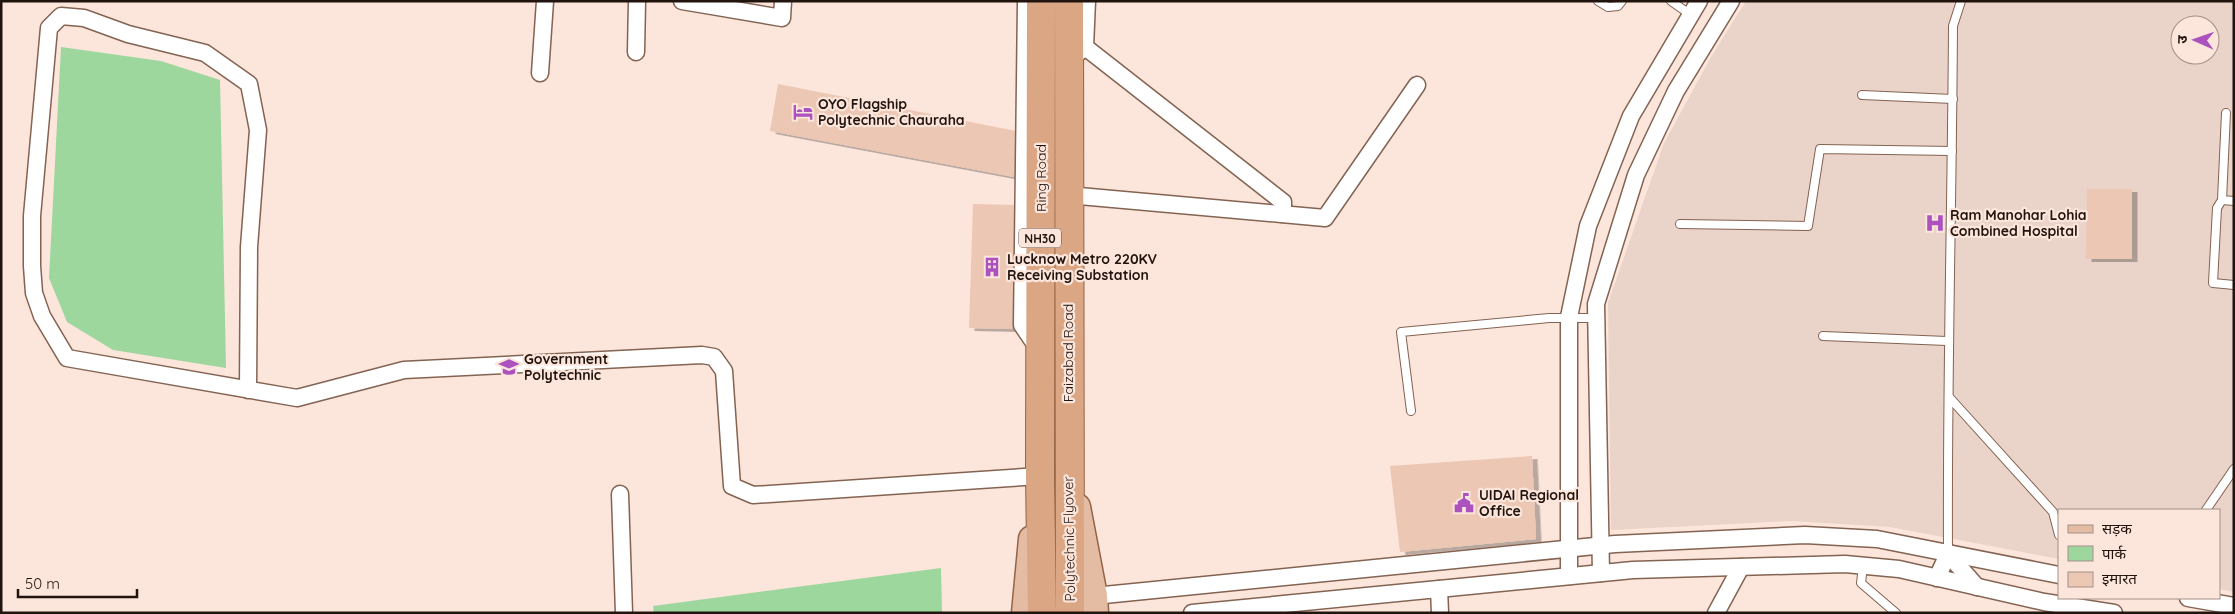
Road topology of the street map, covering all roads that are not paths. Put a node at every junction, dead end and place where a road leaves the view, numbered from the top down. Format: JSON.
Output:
{"nodes":[{"id":1,"x":545,"y":1,"type":"edge"},
{"id":2,"x":637,"y":1,"type":"edge"},
{"id":3,"x":682,"y":1,"type":"edge"},
{"id":4,"x":783,"y":1,"type":"edge"},
{"id":5,"x":1026,"y":1,"type":"edge"},
{"id":6,"x":1041,"y":1,"type":"edge"},
{"id":7,"x":1069,"y":1,"type":"edge"},
{"id":8,"x":1087,"y":1,"type":"edge"},
{"id":9,"x":1598,"y":1,"type":"edge"},
{"id":10,"x":1622,"y":1,"type":"edge"},
{"id":11,"x":1671,"y":1,"type":"edge"},
{"id":12,"x":1731,"y":1,"type":"edge"},
{"id":13,"x":1961,"y":1,"type":"edge"},
{"id":14,"x":1695,"y":8,"type":"edge"},
{"id":15,"x":636,"y":52,"type":"dead end"},
{"id":16,"x":1078,"y":54,"type":"junction"},
{"id":17,"x":540,"y":73,"type":"dead end"},
{"id":18,"x":1416,"y":85,"type":"dead end"},
{"id":19,"x":1862,"y":94,"type":"dead end"},
{"id":20,"x":1952,"y":99,"type":"junction"},
{"id":21,"x":2226,"y":113,"type":"dead end"},
{"id":22,"x":1952,"y":151,"type":"junction"},
{"id":23,"x":1068,"y":195,"type":"junction"},
{"id":24,"x":2222,"y":200,"type":"junction"},
{"id":25,"x":2234,"y":201,"type":"edge"},
{"id":26,"x":1283,"y":214,"type":"junction"},
{"id":27,"x":1680,"y":224,"type":"dead end"},
{"id":28,"x":2234,"y":285,"type":"edge"},
{"id":29,"x":1569,"y":317,"type":"junction"},
{"id":30,"x":1596,"y":318,"type":"junction"},
{"id":31,"x":1823,"y":336,"type":"dead end"},
{"id":32,"x":1948,"y":341,"type":"junction"},
{"id":33,"x":1040,"y":352,"type":"junction"},
{"id":34,"x":248,"y":390,"type":"junction"},
{"id":35,"x":1950,"y":397,"type":"junction"},
{"id":36,"x":1411,"y":411,"type":"dead end"},
{"id":37,"x":1569,"y":417,"type":"junction"},
{"id":38,"x":1597,"y":417,"type":"junction"},
{"id":39,"x":1069,"y":465,"type":"junction"},
{"id":40,"x":2234,"y":469,"type":"edge"},
{"id":41,"x":1040,"y":476,"type":"junction"},
{"id":42,"x":620,"y":494,"type":"dead end"},
{"id":43,"x":2207,"y":509,"type":"edge"},
{"id":44,"x":2056,"y":512,"type":"edge"},
{"id":45,"x":2058,"y":527,"type":"edge"},
{"id":46,"x":1601,"y":545,"type":"junction"},
{"id":47,"x":1569,"y":548,"type":"junction"},
{"id":48,"x":1948,"y":554,"type":"junction"},
{"id":49,"x":1863,"y":566,"type":"junction"},
{"id":50,"x":1741,"y":567,"type":"junction"},
{"id":51,"x":1601,"y":573,"type":"junction"},
{"id":52,"x":2058,"y":575,"type":"edge"},
{"id":53,"x":1569,"y":576,"type":"junction"},
{"id":54,"x":1937,"y":578,"type":"junction"},
{"id":55,"x":1251,"y":580,"type":"junction"},
{"id":56,"x":1977,"y":586,"type":"junction"},
{"id":57,"x":1439,"y":589,"type":"junction"},
{"id":58,"x":2194,"y":599,"type":"edge"},
{"id":59,"x":1094,"y":604,"type":"edge"},
{"id":60,"x":2234,"y":606,"type":"edge"},
{"id":61,"x":1254,"y":607,"type":"junction"},
{"id":62,"x":2105,"y":612,"type":"edge"},
{"id":63,"x":624,"y":613,"type":"edge"},
{"id":64,"x":1024,"y":613,"type":"edge"},
{"id":65,"x":1042,"y":613,"type":"edge"},
{"id":66,"x":1070,"y":613,"type":"edge"},
{"id":67,"x":1192,"y":613,"type":"edge"},
{"id":68,"x":1440,"y":613,"type":"edge"},
{"id":69,"x":1716,"y":613,"type":"edge"},
{"id":70,"x":1896,"y":613,"type":"edge"}],
"edges":[{"from":1,"to":17,"type":"street"},
{"from":2,"to":15,"type":"street"},
{"from":3,"to":4,"type":"street"},
{"from":5,"to":33,"type":"street"},
{"from":6,"to":33,"type":"highway","name":"Ring Road","number":"NH30"},
{"from":7,"to":16,"type":"highway","name":"Faizabad Road","number":"NH30"},
{"from":8,"to":16,"type":"street"},
{"from":9,"to":10,"type":"lane"},
{"from":11,"to":14,"type":"lane"},
{"from":12,"to":30,"type":"street"},
{"from":13,"to":20,"type":"lane"},
{"from":14,"to":29,"type":"street"},
{"from":16,"to":23,"type":"highway","name":"Faizabad Road","number":"NH30"},
{"from":16,"to":26,"type":"street"},
{"from":18,"to":26,"type":"street"},
{"from":19,"to":20,"type":"lane"},
{"from":20,"to":22,"type":"lane"},
{"from":21,"to":24,"type":"lane"},
{"from":22,"to":27,"type":"lane"},
{"from":22,"to":32,"type":"lane"},
{"from":23,"to":26,"type":"street"},
{"from":23,"to":39,"type":"highway","name":"Faizabad Road","number":"NH30"},
{"from":24,"to":25,"type":"lane"},
{"from":24,"to":28,"type":"lane"},
{"from":29,"to":30,"type":"lane"},
{"from":29,"to":36,"type":"lane"},
{"from":29,"to":37,"type":"street"},
{"from":30,"to":38,"type":"street"},
{"from":31,"to":32,"type":"lane"},
{"from":32,"to":35,"type":"lane"},
{"from":33,"to":41,"type":"highway","name":"Ring Road","number":"NH30"},
{"from":34,"to":34,"type":"street"},
{"from":34,"to":41,"type":"street"},
{"from":35,"to":44,"type":"lane"},
{"from":35,"to":48,"type":"lane"},
{"from":37,"to":38,"type":"street"},
{"from":37,"to":47,"type":"street"},
{"from":38,"to":46,"type":"street"},
{"from":39,"to":59,"type":"main road","name":"Faizabad Road"},
{"from":39,"to":66,"type":"highway","name":"Polytechnic Flyover","number":"NH30"},
{"from":40,"to":43,"type":"lane"},
{"from":41,"to":64,"type":"main road"},
{"from":41,"to":65,"type":"highway","name":"Polytechnic Flyover","number":"NH30"},
{"from":42,"to":63,"type":"street"},
{"from":44,"to":45,"type":"lane"},
{"from":46,"to":47,"type":"street"},
{"from":46,"to":48,"type":"street"},
{"from":46,"to":51,"type":"street"},
{"from":47,"to":53,"type":"street"},
{"from":47,"to":55,"type":"street"},
{"from":48,"to":52,"type":"street"},
{"from":48,"to":54,"type":"street"},
{"from":48,"to":56,"type":"street"},
{"from":49,"to":50,"type":"street"},
{"from":49,"to":54,"type":"street"},
{"from":49,"to":70,"type":"lane"},
{"from":50,"to":51,"type":"street"},
{"from":50,"to":69,"type":"street"},
{"from":51,"to":53,"type":"street"},
{"from":53,"to":57,"type":"street"},
{"from":54,"to":56,"type":"street"},
{"from":55,"to":59,"type":"street"},
{"from":55,"to":61,"type":"street"},
{"from":56,"to":62,"type":"street"},
{"from":57,"to":61,"type":"street"},
{"from":57,"to":68,"type":"street"},
{"from":58,"to":60,"type":"street"},
{"from":61,"to":67,"type":"street"}]}
